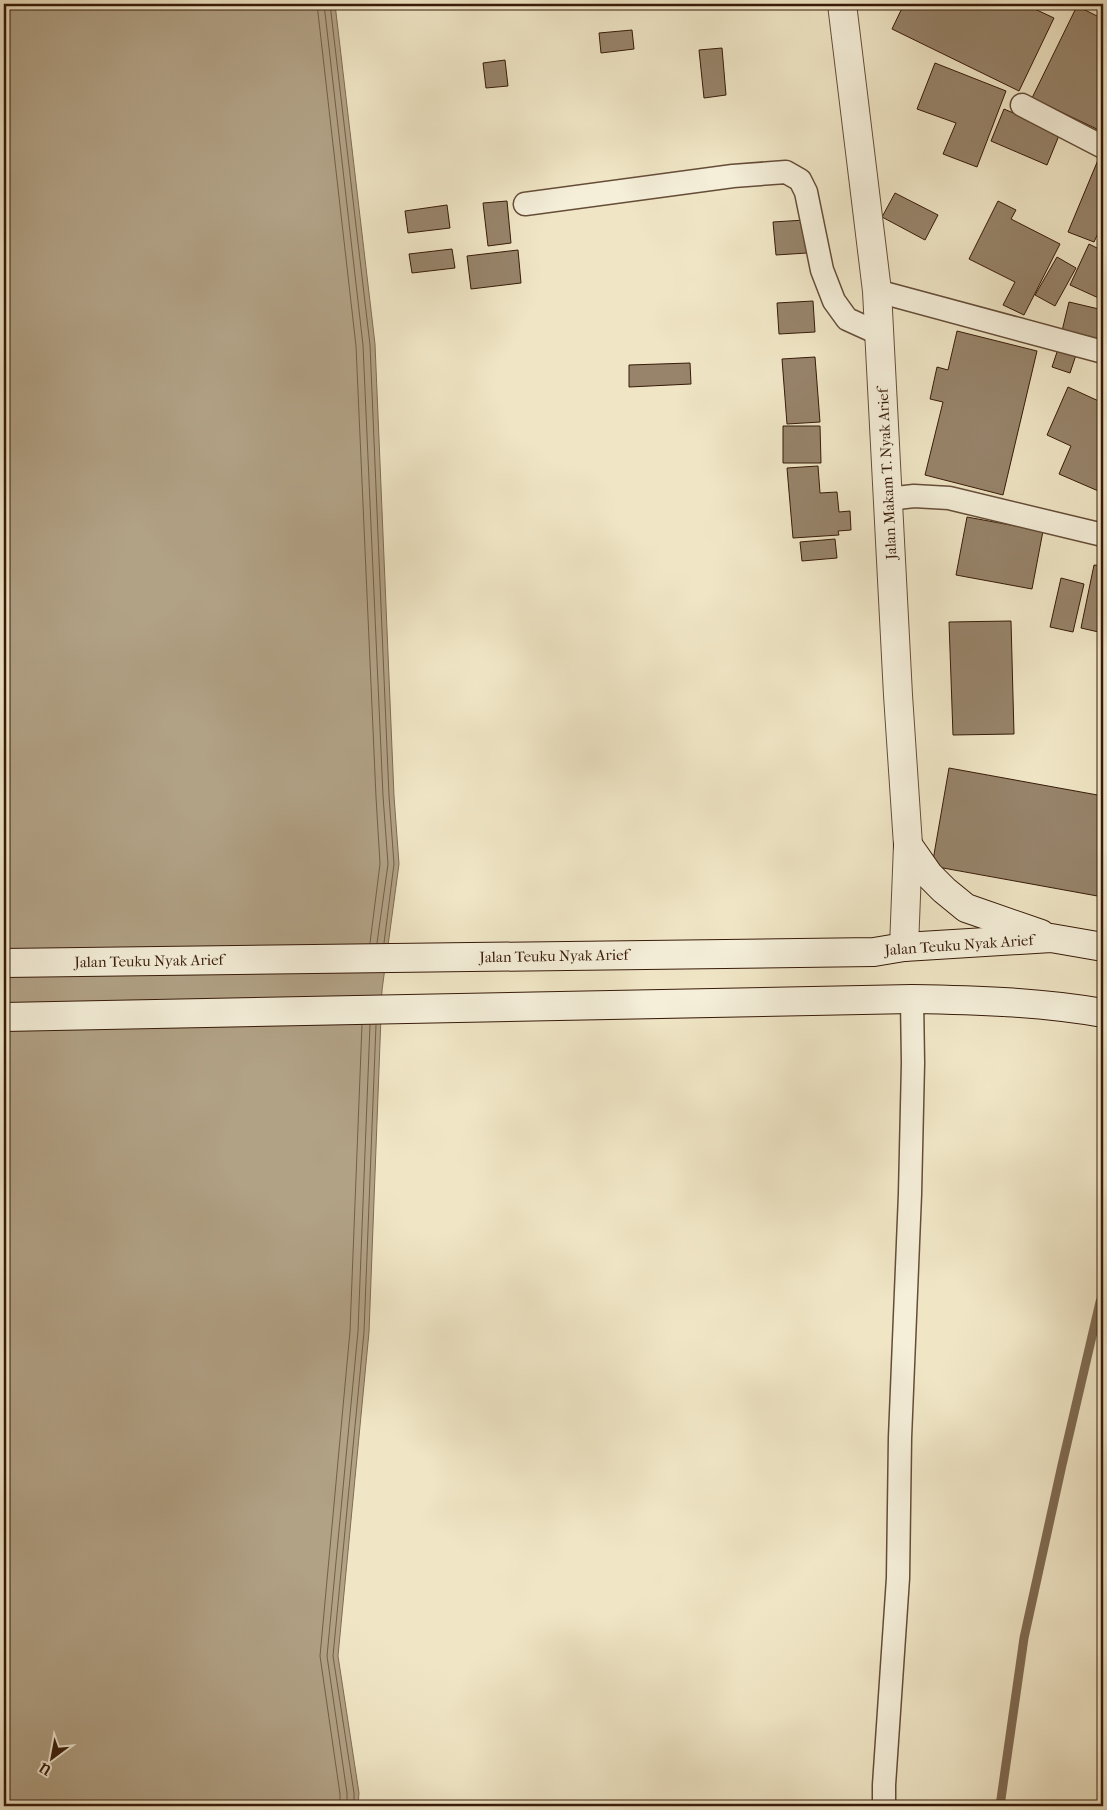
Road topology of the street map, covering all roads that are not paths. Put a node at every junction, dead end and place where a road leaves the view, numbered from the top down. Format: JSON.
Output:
{"nodes":[{"id":1,"x":842,"y":4,"type":"edge"},
{"id":2,"x":1022,"y":105,"type":"dead end"},
{"id":3,"x":1103,"y":147,"type":"edge"},
{"id":4,"x":525,"y":204,"type":"dead end"},
{"id":5,"x":878,"y":291,"type":"junction"},
{"id":6,"x":880,"y":334,"type":"junction"},
{"id":7,"x":1103,"y":352,"type":"edge"},
{"id":8,"x":888,"y":499,"type":"junction"},
{"id":9,"x":1103,"y":535,"type":"edge"},
{"id":10,"x":908,"y":845,"type":"junction"},
{"id":11,"x":1051,"y":938,"type":"junction"},
{"id":12,"x":904,"y":947,"type":"junction"},
{"id":13,"x":1103,"y":947,"type":"edge"},
{"id":14,"x":4,"y":963,"type":"edge"},
{"id":15,"x":912,"y":1000,"type":"junction"},
{"id":16,"x":1103,"y":1012,"type":"edge"},
{"id":17,"x":4,"y":1017,"type":"edge"},
{"id":18,"x":884,"y":1806,"type":"edge"}],
"edges":[{"from":1,"to":5,"type":"main road","name":"Jalan Makam T. Nyak Arief"},
{"from":2,"to":3,"type":"street"},
{"from":4,"to":6,"type":"street"},
{"from":5,"to":6,"type":"main road","name":"Jalan Makam T. Nyak Arief"},
{"from":5,"to":7,"type":"street"},
{"from":6,"to":8,"type":"main road","name":"Jalan Makam T. Nyak Arief"},
{"from":8,"to":9,"type":"street"},
{"from":8,"to":10,"type":"main road","name":"Jalan Makam T. Nyak Arief"},
{"from":10,"to":11,"type":"main road"},
{"from":10,"to":12,"type":"main road","name":"Jalan Makam T. Nyak Arief"},
{"from":11,"to":12,"type":"main road","name":"Jalan Teuku Nyak Arief"},
{"from":11,"to":13,"type":"main road","name":"Jalan Teuku Nyak Arief"},
{"from":12,"to":14,"type":"main road","name":"Jalan Teuku Nyak Arief"},
{"from":15,"to":16,"type":"main road"},
{"from":15,"to":17,"type":"main road"},
{"from":15,"to":18,"type":"street"}]}
